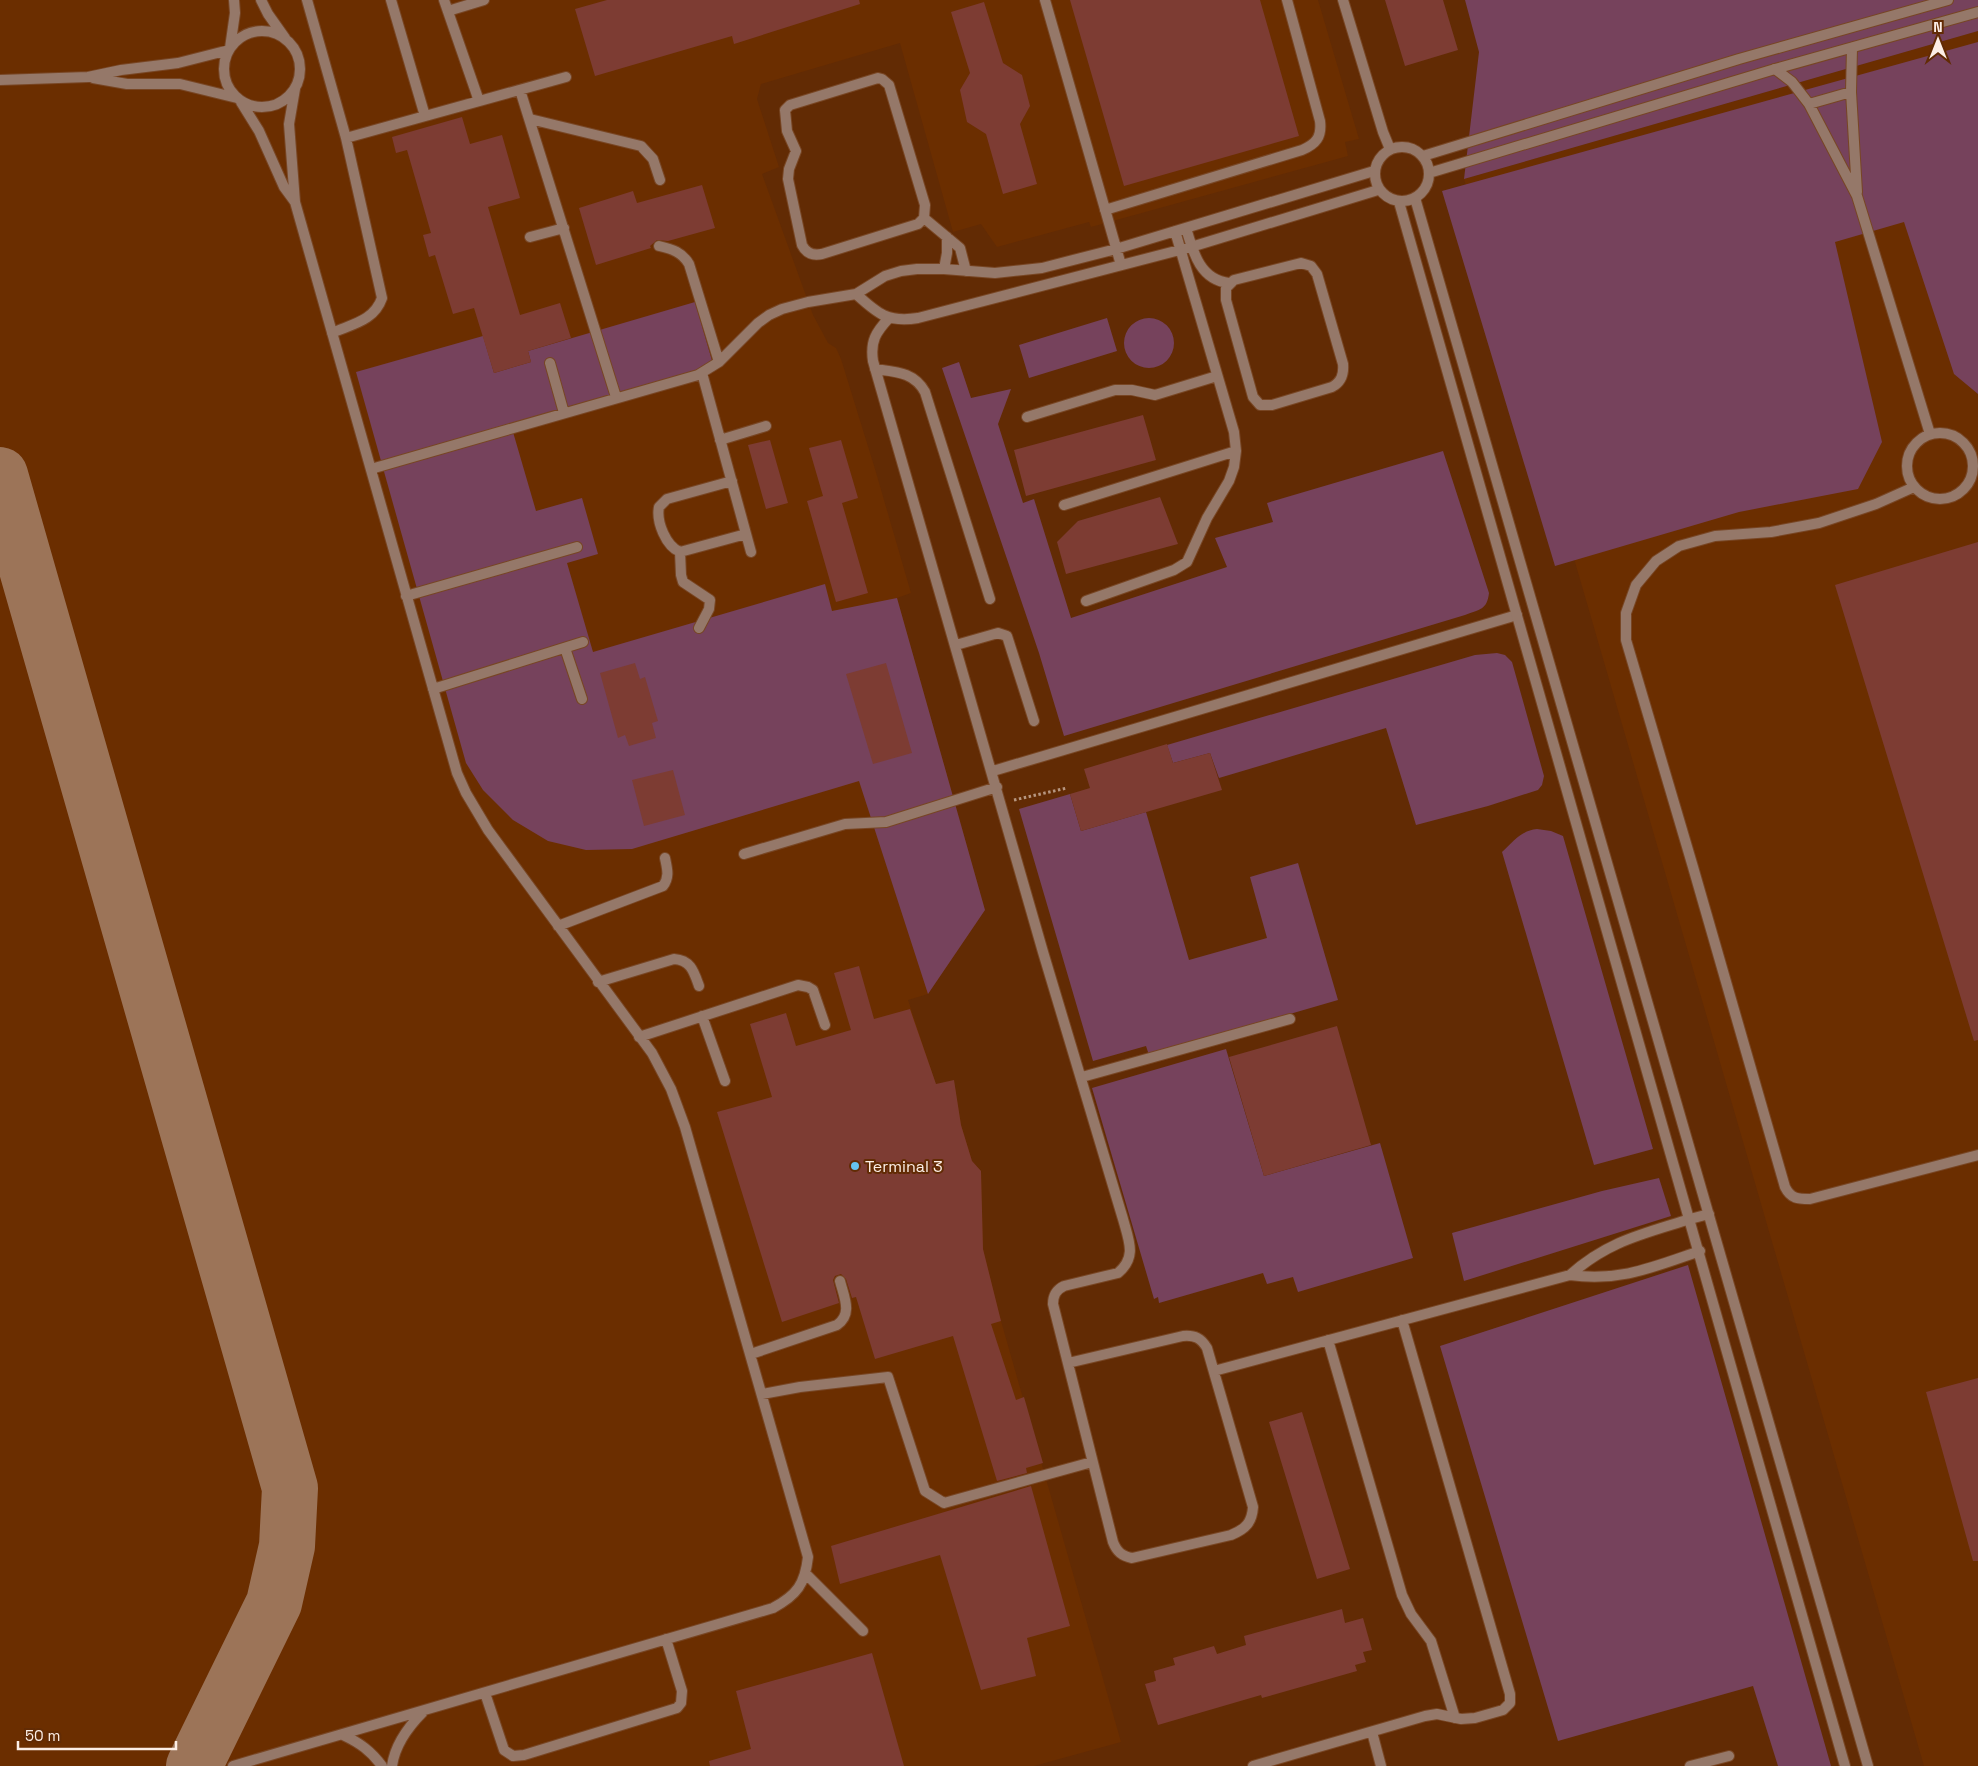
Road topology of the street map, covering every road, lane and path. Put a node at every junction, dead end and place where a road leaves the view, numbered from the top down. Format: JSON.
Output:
{"nodes":[{"id":1,"x":234,"y":0,"type":"edge"},
{"id":2,"x":261,"y":0,"type":"edge"},
{"id":3,"x":307,"y":0,"type":"edge"},
{"id":4,"x":391,"y":0,"type":"edge"},
{"id":5,"x":444,"y":0,"type":"edge"},
{"id":6,"x":484,"y":0,"type":"edge"},
{"id":7,"x":1045,"y":0,"type":"edge"},
{"id":8,"x":1287,"y":0,"type":"edge"},
{"id":9,"x":1343,"y":0,"type":"edge"},
{"id":10,"x":1948,"y":0,"type":"edge"},
{"id":11,"x":448,"y":11,"type":"junction"},
{"id":12,"x":1978,"y":12,"type":"edge"},
{"id":13,"x":287,"y":40,"type":"junction"},
{"id":14,"x":1852,"y":48,"type":"junction"},
{"id":15,"x":230,"y":49,"type":"junction"},
{"id":16,"x":1775,"y":69,"type":"junction"},
{"id":17,"x":88,"y":77,"type":"junction"},
{"id":18,"x":566,"y":77,"type":"dead end"},
{"id":19,"x":0,"y":80,"type":"edge"},
{"id":20,"x":295,"y":89,"type":"junction"},
{"id":21,"x":520,"y":90,"type":"junction"},
{"id":22,"x":1851,"y":92,"type":"junction"},
{"id":23,"x":239,"y":99,"type":"junction"},
{"id":24,"x":479,"y":102,"type":"junction"},
{"id":25,"x":1809,"y":104,"type":"junction"},
{"id":26,"x":425,"y":116,"type":"junction"},
{"id":27,"x":530,"y":119,"type":"junction"},
{"id":28,"x":346,"y":138,"type":"junction"},
{"id":29,"x":1390,"y":149,"type":"junction"},
{"id":30,"x":1423,"y":156,"type":"junction"},
{"id":31,"x":1374,"y":171,"type":"junction"},
{"id":32,"x":1429,"y":173,"type":"junction"},
{"id":33,"x":660,"y":180,"type":"dead end"},
{"id":34,"x":1378,"y":190,"type":"junction"},
{"id":35,"x":1857,"y":196,"type":"junction"},
{"id":36,"x":1415,"y":198,"type":"junction"},
{"id":37,"x":295,"y":202,"type":"junction"},
{"id":38,"x":1399,"y":202,"type":"junction"},
{"id":39,"x":1105,"y":210,"type":"junction"},
{"id":40,"x":924,"y":218,"type":"junction"},
{"id":41,"x":564,"y":228,"type":"junction"},
{"id":42,"x":1186,"y":228,"type":"junction"},
{"id":43,"x":1175,"y":231,"type":"junction"},
{"id":44,"x":530,"y":237,"type":"dead end"},
{"id":45,"x":947,"y":237,"type":"junction"},
{"id":46,"x":659,"y":246,"type":"dead end"},
{"id":47,"x":1191,"y":247,"type":"junction"},
{"id":48,"x":1116,"y":249,"type":"junction"},
{"id":49,"x":1180,"y":250,"type":"junction"},
{"id":50,"x":1121,"y":265,"type":"junction"},
{"id":51,"x":944,"y":269,"type":"junction"},
{"id":52,"x":966,"y":271,"type":"junction"},
{"id":53,"x":1229,"y":283,"type":"junction"},
{"id":54,"x":856,"y":294,"type":"junction"},
{"id":55,"x":890,"y":318,"type":"junction"},
{"id":56,"x":332,"y":333,"type":"junction"},
{"id":57,"x":718,"y":362,"type":"junction"},
{"id":58,"x":550,"y":363,"type":"dead end"},
{"id":59,"x":876,"y":369,"type":"junction"},
{"id":60,"x":702,"y":373,"type":"junction"},
{"id":61,"x":1217,"y":376,"type":"junction"},
{"id":62,"x":616,"y":397,"type":"junction"},
{"id":63,"x":564,"y":413,"type":"junction"},
{"id":64,"x":1027,"y":417,"type":"dead end"},
{"id":65,"x":766,"y":426,"type":"dead end"},
{"id":66,"x":1930,"y":434,"type":"junction"},
{"id":67,"x":720,"y":440,"type":"junction"},
{"id":68,"x":1236,"y":451,"type":"junction"},
{"id":69,"x":371,"y":469,"type":"junction"},
{"id":70,"x":1976,"y":469,"type":"edge"},
{"id":71,"x":732,"y":481,"type":"junction"},
{"id":72,"x":1914,"y":487,"type":"junction"},
{"id":73,"x":1064,"y":505,"type":"dead end"},
{"id":74,"x":746,"y":534,"type":"junction"},
{"id":75,"x":577,"y":547,"type":"dead end"},
{"id":76,"x":680,"y":552,"type":"junction"},
{"id":77,"x":751,"y":552,"type":"dead end"},
{"id":78,"x":406,"y":596,"type":"junction"},
{"id":79,"x":990,"y":599,"type":"dead end"},
{"id":80,"x":1086,"y":601,"type":"dead end"},
{"id":81,"x":1534,"y":610,"type":"junction"},
{"id":82,"x":1517,"y":615,"type":"junction"},
{"id":83,"x":699,"y":628,"type":"dead end"},
{"id":84,"x":583,"y":642,"type":"dead end"},
{"id":85,"x":956,"y":645,"type":"junction"},
{"id":86,"x":565,"y":648,"type":"junction"},
{"id":87,"x":433,"y":689,"type":"junction"},
{"id":88,"x":582,"y":699,"type":"dead end"},
{"id":89,"x":1034,"y":721,"type":"dead end"},
{"id":90,"x":992,"y":771,"type":"junction"},
{"id":91,"x":997,"y":787,"type":"junction"},
{"id":92,"x":1067,"y":788,"type":"dead end"},
{"id":93,"x":1586,"y":790,"type":"junction"},
{"id":94,"x":1568,"y":795,"type":"junction"},
{"id":95,"x":1001,"y":803,"type":"junction"},
{"id":96,"x":1590,"y":804,"type":"junction"},
{"id":97,"x":1572,"y":809,"type":"junction"},
{"id":98,"x":744,"y":854,"type":"dead end"},
{"id":99,"x":665,"y":858,"type":"dead end"},
{"id":100,"x":558,"y":926,"type":"junction"},
{"id":101,"x":598,"y":982,"type":"junction"},
{"id":102,"x":699,"y":986,"type":"dead end"},
{"id":103,"x":702,"y":1016,"type":"junction"},
{"id":104,"x":1290,"y":1019,"type":"dead end"},
{"id":105,"x":825,"y":1025,"type":"dead end"},
{"id":106,"x":639,"y":1036,"type":"junction"},
{"id":107,"x":1082,"y":1077,"type":"junction"},
{"id":108,"x":725,"y":1080,"type":"dead end"},
{"id":109,"x":1978,"y":1155,"type":"edge"},
{"id":110,"x":1709,"y":1214,"type":"junction"},
{"id":111,"x":1690,"y":1219,"type":"junction"},
{"id":112,"x":1718,"y":1246,"type":"junction"},
{"id":113,"x":1700,"y":1252,"type":"junction"},
{"id":114,"x":1570,"y":1275,"type":"junction"},
{"id":115,"x":840,"y":1281,"type":"dead end"},
{"id":116,"x":1402,"y":1320,"type":"junction"},
{"id":117,"x":1328,"y":1340,"type":"junction"},
{"id":118,"x":751,"y":1354,"type":"junction"},
{"id":119,"x":1068,"y":1363,"type":"junction"},
{"id":120,"x":1214,"y":1371,"type":"junction"},
{"id":121,"x":762,"y":1394,"type":"junction"},
{"id":122,"x":1092,"y":1462,"type":"junction"},
{"id":123,"x":806,"y":1574,"type":"junction"},
{"id":124,"x":863,"y":1631,"type":"dead end"},
{"id":125,"x":666,"y":1640,"type":"junction"},
{"id":126,"x":485,"y":1692,"type":"junction"},
{"id":127,"x":425,"y":1710,"type":"junction"},
{"id":128,"x":1455,"y":1718,"type":"junction"},
{"id":129,"x":1372,"y":1732,"type":"junction"},
{"id":130,"x":343,"y":1735,"type":"junction"},
{"id":131,"x":1729,"y":1756,"type":"dead end"},
{"id":132,"x":233,"y":1766,"type":"edge"},
{"id":133,"x":382,"y":1766,"type":"edge"},
{"id":134,"x":392,"y":1766,"type":"edge"},
{"id":135,"x":1253,"y":1766,"type":"edge"},
{"id":136,"x":1381,"y":1766,"type":"edge"},
{"id":137,"x":1690,"y":1766,"type":"edge"},
{"id":138,"x":1846,"y":1766,"type":"edge"},
{"id":139,"x":1868,"y":1766,"type":"edge"}],
"edges":[{"from":1,"to":15,"type":"street"},
{"from":2,"to":13,"type":"street"},
{"from":3,"to":28,"type":"street"},
{"from":4,"to":26,"type":"street"},
{"from":5,"to":11,"type":"street"},
{"from":6,"to":11,"type":"street"},
{"from":7,"to":39,"type":"street"},
{"from":8,"to":39,"type":"street"},
{"from":9,"to":29,"type":"street"},
{"from":10,"to":30,"type":"street"},
{"from":11,"to":24,"type":"street"},
{"from":12,"to":14,"type":"street"},
{"from":13,"to":15,"type":"street"},
{"from":13,"to":20,"type":"street"},
{"from":14,"to":16,"type":"street"},
{"from":14,"to":22,"type":"street"},
{"from":15,"to":17,"type":"street"},
{"from":15,"to":23,"type":"street"},
{"from":16,"to":25,"type":"street"},
{"from":16,"to":32,"type":"street"},
{"from":17,"to":19,"type":"street"},
{"from":17,"to":23,"type":"street"},
{"from":18,"to":21,"type":"street"},
{"from":20,"to":23,"type":"street"},
{"from":20,"to":37,"type":"street"},
{"from":21,"to":24,"type":"street"},
{"from":21,"to":27,"type":"street"},
{"from":22,"to":25,"type":"street"},
{"from":22,"to":35,"type":"street"},
{"from":23,"to":37,"type":"street"},
{"from":24,"to":26,"type":"street"},
{"from":25,"to":35,"type":"street"},
{"from":26,"to":28,"type":"street"},
{"from":27,"to":33,"type":"street"},
{"from":27,"to":41,"type":"street"},
{"from":28,"to":56,"type":"street"},
{"from":29,"to":30,"type":"street"},
{"from":29,"to":31,"type":"street"},
{"from":30,"to":32,"type":"street"},
{"from":31,"to":34,"type":"street"},
{"from":31,"to":42,"type":"street"},
{"from":32,"to":36,"type":"street"},
{"from":34,"to":38,"type":"street"},
{"from":34,"to":47,"type":"street"},
{"from":35,"to":66,"type":"street"},
{"from":36,"to":38,"type":"street"},
{"from":36,"to":81,"type":"street"},
{"from":37,"to":56,"type":"street"},
{"from":38,"to":82,"type":"street"},
{"from":39,"to":48,"type":"street"},
{"from":40,"to":40,"type":"street"},
{"from":40,"to":45,"type":"street"},
{"from":41,"to":44,"type":"street"},
{"from":41,"to":62,"type":"street"},
{"from":42,"to":43,"type":"street"},
{"from":42,"to":47,"type":"street"},
{"from":43,"to":48,"type":"street"},
{"from":43,"to":49,"type":"street"},
{"from":45,"to":51,"type":"street"},
{"from":45,"to":52,"type":"street"},
{"from":46,"to":57,"type":"street"},
{"from":47,"to":49,"type":"street"},
{"from":47,"to":53,"type":"street"},
{"from":48,"to":50,"type":"street"},
{"from":48,"to":52,"type":"street"},
{"from":49,"to":50,"type":"street"},
{"from":49,"to":61,"type":"street"},
{"from":50,"to":55,"type":"street"},
{"from":51,"to":52,"type":"street"},
{"from":51,"to":54,"type":"street"},
{"from":53,"to":53,"type":"street"},
{"from":54,"to":55,"type":"street"},
{"from":54,"to":57,"type":"street"},
{"from":55,"to":59,"type":"street"},
{"from":56,"to":69,"type":"street"},
{"from":57,"to":60,"type":"street"},
{"from":58,"to":63,"type":"street"},
{"from":59,"to":79,"type":"street"},
{"from":59,"to":85,"type":"street"},
{"from":60,"to":62,"type":"street"},
{"from":60,"to":67,"type":"street"},
{"from":61,"to":64,"type":"street"},
{"from":61,"to":68,"type":"street"},
{"from":62,"to":63,"type":"street"},
{"from":63,"to":69,"type":"street"},
{"from":65,"to":67,"type":"street"},
{"from":66,"to":70,"type":"street"},
{"from":66,"to":72,"type":"street"},
{"from":67,"to":71,"type":"street"},
{"from":68,"to":73,"type":"street"},
{"from":68,"to":80,"type":"street"},
{"from":69,"to":78,"type":"street"},
{"from":70,"to":72,"type":"street"},
{"from":71,"to":74,"type":"street"},
{"from":71,"to":76,"type":"street"},
{"from":72,"to":109,"type":"street"},
{"from":74,"to":76,"type":"street"},
{"from":74,"to":77,"type":"street"},
{"from":75,"to":78,"type":"street"},
{"from":76,"to":83,"type":"street"},
{"from":78,"to":87,"type":"street"},
{"from":81,"to":82,"type":"street"},
{"from":81,"to":93,"type":"street"},
{"from":82,"to":90,"type":"street"},
{"from":82,"to":94,"type":"street"},
{"from":84,"to":86,"type":"street"},
{"from":85,"to":89,"type":"street"},
{"from":85,"to":90,"type":"street"},
{"from":86,"to":87,"type":"street"},
{"from":86,"to":88,"type":"street"},
{"from":87,"to":100,"type":"street"},
{"from":90,"to":91,"type":"street"},
{"from":91,"to":95,"type":"street"},
{"from":91,"to":98,"type":"street"},
{"from":92,"to":95,"type":"path"},
{"from":93,"to":94,"type":"street"},
{"from":93,"to":96,"type":"street"},
{"from":94,"to":97,"type":"street"},
{"from":95,"to":107,"type":"street"},
{"from":96,"to":97,"type":"street"},
{"from":96,"to":110,"type":"street"},
{"from":97,"to":111,"type":"street"},
{"from":99,"to":100,"type":"street"},
{"from":100,"to":101,"type":"street"},
{"from":101,"to":102,"type":"street"},
{"from":101,"to":106,"type":"street"},
{"from":103,"to":105,"type":"street"},
{"from":103,"to":106,"type":"street"},
{"from":103,"to":108,"type":"street"},
{"from":104,"to":107,"type":"street"},
{"from":106,"to":118,"type":"street"},
{"from":107,"to":119,"type":"street"},
{"from":110,"to":111,"type":"street"},
{"from":110,"to":112,"type":"street"},
{"from":111,"to":113,"type":"street"},
{"from":111,"to":114,"type":"street"},
{"from":112,"to":113,"type":"street"},
{"from":112,"to":139,"type":"street"},
{"from":113,"to":114,"type":"street"},
{"from":113,"to":138,"type":"street"},
{"from":114,"to":116,"type":"street"},
{"from":115,"to":118,"type":"street"},
{"from":116,"to":117,"type":"street"},
{"from":116,"to":128,"type":"street"},
{"from":117,"to":120,"type":"street"},
{"from":117,"to":128,"type":"street"},
{"from":118,"to":121,"type":"street"},
{"from":119,"to":120,"type":"street"},
{"from":119,"to":122,"type":"street"},
{"from":120,"to":122,"type":"street"},
{"from":121,"to":122,"type":"street"},
{"from":121,"to":123,"type":"street"},
{"from":123,"to":124,"type":"street"},
{"from":123,"to":125,"type":"street"},
{"from":125,"to":126,"type":"street"},
{"from":125,"to":126,"type":"street"},
{"from":126,"to":127,"type":"street"},
{"from":127,"to":130,"type":"street"},
{"from":127,"to":134,"type":"street"},
{"from":128,"to":129,"type":"street"},
{"from":129,"to":135,"type":"street"},
{"from":129,"to":136,"type":"street"},
{"from":130,"to":132,"type":"street"},
{"from":130,"to":133,"type":"street"},
{"from":131,"to":137,"type":"street"}]}
